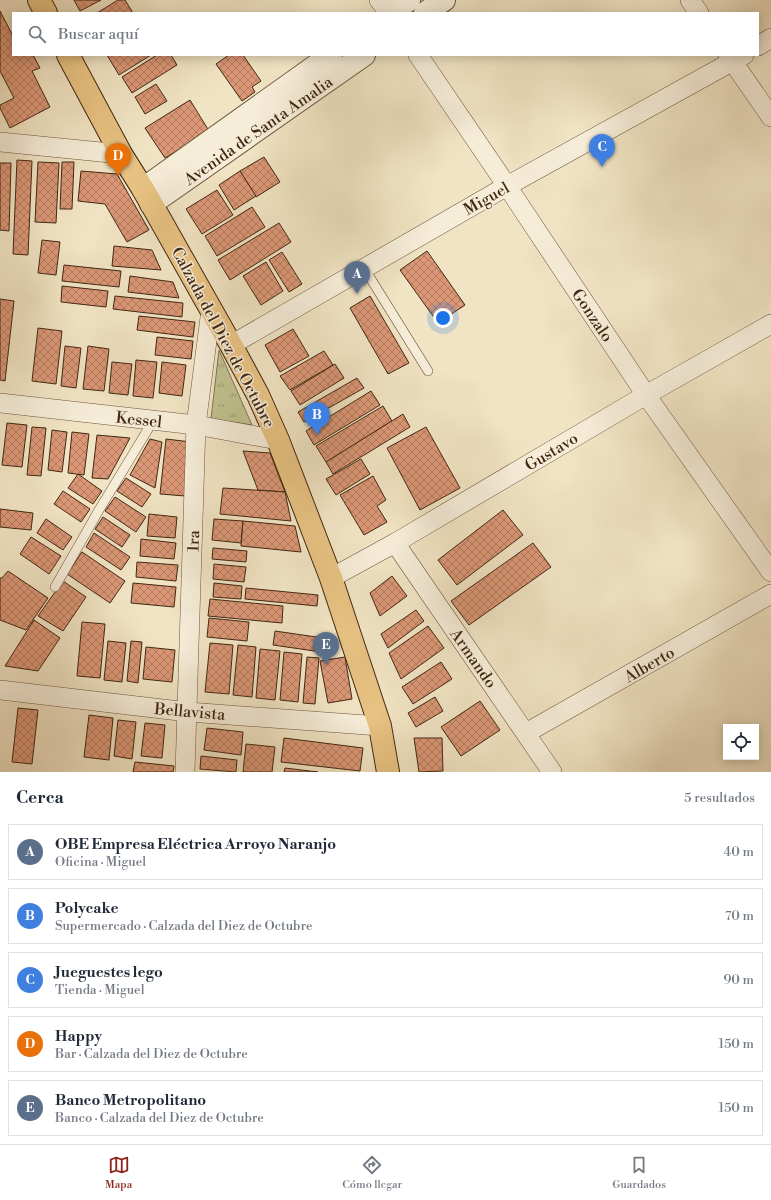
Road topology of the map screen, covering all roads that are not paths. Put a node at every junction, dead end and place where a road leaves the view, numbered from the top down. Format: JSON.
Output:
{"nodes":[{"id":1,"x":39,"y":0,"type":"edge"},
{"id":2,"x":380,"y":0,"type":"edge"},
{"id":3,"x":409,"y":0,"type":"edge"},
{"id":4,"x":444,"y":0,"type":"edge"},
{"id":5,"x":690,"y":0,"type":"edge"},
{"id":6,"x":45,"y":12,"type":"edge"},
{"id":7,"x":388,"y":12,"type":"edge"},
{"id":8,"x":391,"y":12,"type":"edge"},
{"id":9,"x":426,"y":12,"type":"edge"},
{"id":10,"x":698,"y":12,"type":"edge"},
{"id":11,"x":771,"y":38,"type":"edge"},
{"id":12,"x":759,"y":45,"type":"edge"},
{"id":13,"x":69,"y":56,"type":"edge"},
{"id":14,"x":330,"y":56,"type":"edge"},
{"id":15,"x":362,"y":56,"type":"edge"},
{"id":16,"x":419,"y":56,"type":"edge"},
{"id":17,"x":735,"y":57,"type":"edge"},
{"id":18,"x":771,"y":117,"type":"edge"},
{"id":19,"x":0,"y":142,"type":"edge"},
{"id":20,"x":121,"y":154,"type":"junction"},
{"id":21,"x":507,"y":186,"type":"junction"},
{"id":22,"x":147,"y":197,"type":"junction"},
{"id":23,"x":364,"y":268,"type":"junction"},
{"id":24,"x":211,"y":310,"type":"junction"},
{"id":25,"x":771,"y":324,"type":"edge"},
{"id":26,"x":231,"y":345,"type":"junction"},
{"id":27,"x":428,"y":371,"type":"dead end"},
{"id":28,"x":646,"y":395,"type":"junction"},
{"id":29,"x":0,"y":403,"type":"edge"},
{"id":30,"x":153,"y":421,"type":"junction"},
{"id":31,"x":196,"y":425,"type":"junction"},
{"id":32,"x":278,"y":440,"type":"junction"},
{"id":33,"x":395,"y":544,"type":"junction"},
{"id":34,"x":771,"y":572,"type":"edge"},
{"id":35,"x":330,"y":578,"type":"junction"},
{"id":36,"x":54,"y":587,"type":"dead end"},
{"id":37,"x":771,"y":594,"type":"edge"},
{"id":38,"x":0,"y":690,"type":"edge"},
{"id":39,"x":188,"y":712,"type":"junction"},
{"id":40,"x":380,"y":726,"type":"junction"},
{"id":41,"x":526,"y":733,"type":"junction"},
{"id":42,"x":185,"y":772,"type":"edge"},
{"id":43,"x":388,"y":772,"type":"edge"},
{"id":44,"x":552,"y":772,"type":"edge"}],
"edges":[{"from":1,"to":6,"type":"main road"},
{"from":2,"to":7,"type":"street"},
{"from":3,"to":8,"type":"street"},
{"from":4,"to":9,"type":"street"},
{"from":5,"to":10,"type":"street"},
{"from":11,"to":12,"type":"street"},
{"from":13,"to":20,"type":"main road","name":"Calzada del Diez de Octubre"},
{"from":14,"to":22,"type":"street","name":"Avenida de Santa Amalia"},
{"from":15,"to":22,"type":"street","name":"Avenida de Santa Amalia"},
{"from":16,"to":21,"type":"street","name":"Gonzalo"},
{"from":17,"to":18,"type":"street"},
{"from":17,"to":21,"type":"street","name":"Miguel"},
{"from":19,"to":20,"type":"street"},
{"from":20,"to":22,"type":"main road","name":"Calzada del Diez de Octubre"},
{"from":21,"to":23,"type":"street","name":"Miguel"},
{"from":21,"to":28,"type":"street","name":"Gonzalo"},
{"from":22,"to":24,"type":"main road","name":"Calzada del Diez de Octubre"},
{"from":23,"to":26,"type":"street","name":"Miguel"},
{"from":23,"to":27,"type":"lane"},
{"from":24,"to":26,"type":"main road","name":"Calzada del Diez de Octubre"},
{"from":24,"to":31,"type":"street","name":"1ra"},
{"from":25,"to":28,"type":"street","name":"Gustavo"},
{"from":26,"to":32,"type":"main road","name":"Calzada del Diez de Octubre"},
{"from":28,"to":33,"type":"street","name":"Gustavo"},
{"from":28,"to":34,"type":"street","name":"Gonzalo"},
{"from":29,"to":30,"type":"street","name":"Kessel"},
{"from":30,"to":31,"type":"street","name":"Kessel"},
{"from":30,"to":36,"type":"lane"},
{"from":31,"to":32,"type":"street","name":"Kessel"},
{"from":31,"to":39,"type":"street","name":"1ra"},
{"from":32,"to":35,"type":"main road","name":"Calzada del Diez de Octubre"},
{"from":33,"to":35,"type":"street","name":"Gustavo"},
{"from":33,"to":41,"type":"street","name":"Armando"},
{"from":35,"to":40,"type":"main road","name":"Calzada del Diez de Octubre"},
{"from":37,"to":41,"type":"street","name":"Alberto"},
{"from":38,"to":39,"type":"street","name":"Bellavista"},
{"from":39,"to":40,"type":"street","name":"Bellavista"},
{"from":39,"to":42,"type":"street","name":"1ra"},
{"from":40,"to":43,"type":"main road","name":"Calzada del Diez de Octubre"},
{"from":41,"to":44,"type":"street","name":"Armando"}]}
